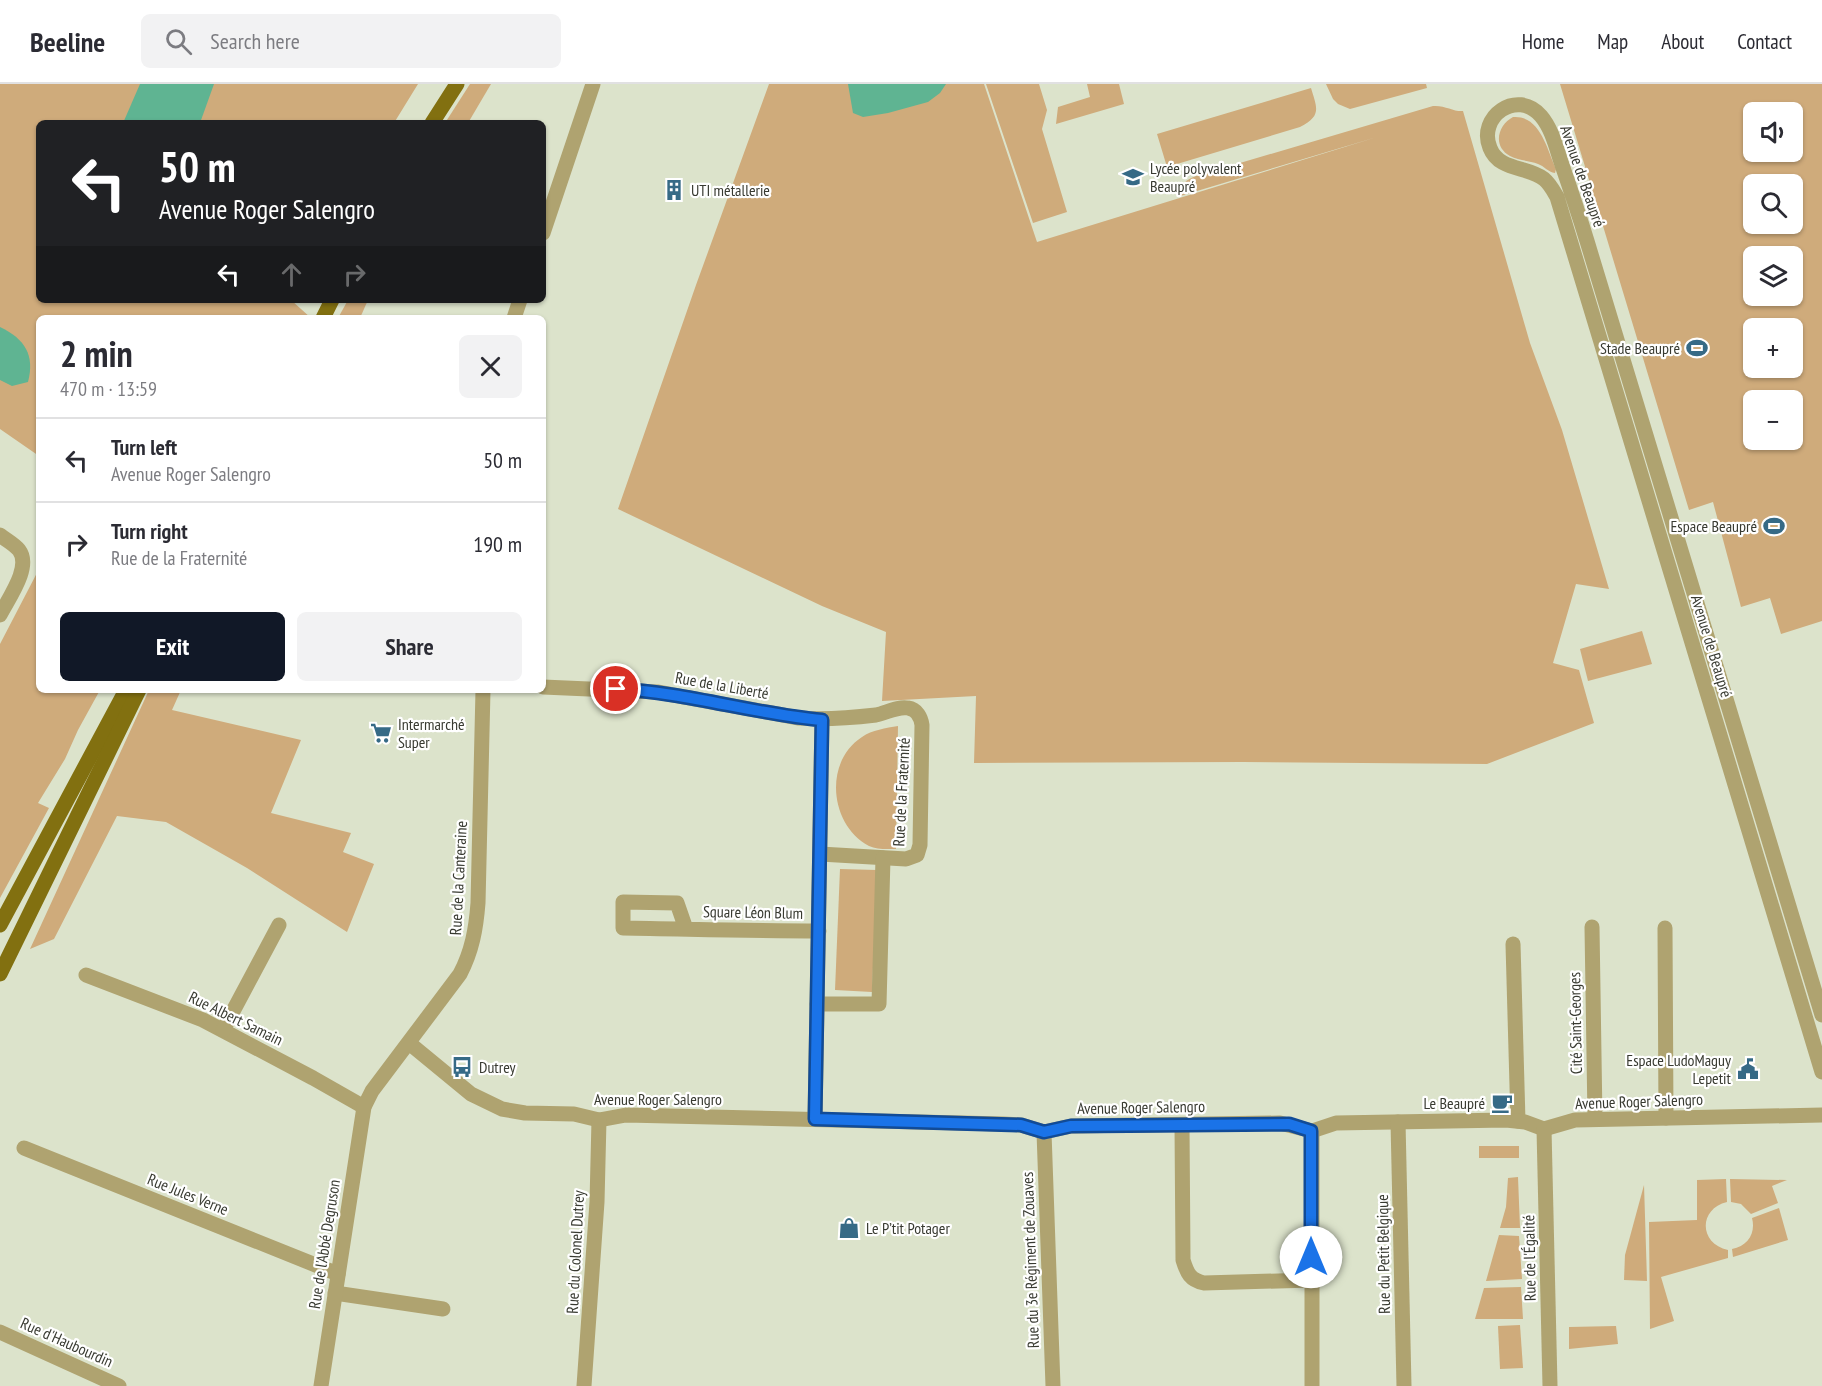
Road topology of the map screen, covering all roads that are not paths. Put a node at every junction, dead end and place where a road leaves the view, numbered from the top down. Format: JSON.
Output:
{"nodes":[{"id":1,"x":457,"y":84,"type":"edge"},
{"id":2,"x":593,"y":84,"type":"edge"},
{"id":3,"x":434,"y":120,"type":"edge"},
{"id":4,"x":546,"y":223,"type":"edge"},
{"id":5,"x":0,"y":535,"type":"edge"},
{"id":6,"x":0,"y":615,"type":"edge"},
{"id":7,"x":546,"y":687,"type":"edge"},
{"id":8,"x":124,"y":693,"type":"edge"},
{"id":9,"x":138,"y":693,"type":"edge"},
{"id":10,"x":483,"y":693,"type":"edge"},
{"id":11,"x":822,"y":720,"type":"junction"},
{"id":12,"x":820,"y":854,"type":"junction"},
{"id":13,"x":883,"y":858,"type":"junction"},
{"id":14,"x":279,"y":925,"type":"dead end"},
{"id":15,"x":0,"y":926,"type":"edge"},
{"id":16,"x":1592,"y":927,"type":"dead end"},
{"id":17,"x":1665,"y":928,"type":"dead end"},
{"id":18,"x":686,"y":929,"type":"dead end"},
{"id":19,"x":819,"y":931,"type":"junction"},
{"id":20,"x":1513,"y":944,"type":"dead end"},
{"id":21,"x":0,"y":974,"type":"edge"},
{"id":22,"x":86,"y":975,"type":"dead end"},
{"id":23,"x":817,"y":1004,"type":"junction"},
{"id":24,"x":1822,"y":1015,"type":"edge"},
{"id":25,"x":223,"y":1030,"type":"junction"},
{"id":26,"x":409,"y":1043,"type":"junction"},
{"id":27,"x":1822,"y":1072,"type":"edge"},
{"id":28,"x":364,"y":1107,"type":"junction"},
{"id":29,"x":1822,"y":1115,"type":"edge"},
{"id":30,"x":1666,"y":1118,"type":"junction"},
{"id":31,"x":815,"y":1119,"type":"junction"},
{"id":32,"x":1595,"y":1119,"type":"junction"},
{"id":33,"x":598,"y":1120,"type":"junction"},
{"id":34,"x":1518,"y":1121,"type":"junction"},
{"id":35,"x":1398,"y":1122,"type":"junction"},
{"id":36,"x":1182,"y":1125,"type":"junction"},
{"id":37,"x":1544,"y":1129,"type":"junction"},
{"id":38,"x":1311,"y":1131,"type":"junction"},
{"id":39,"x":1044,"y":1132,"type":"junction"},
{"id":40,"x":24,"y":1148,"type":"dead end"},
{"id":41,"x":338,"y":1274,"type":"junction"},
{"id":42,"x":1311,"y":1280,"type":"junction"},
{"id":43,"x":335,"y":1293,"type":"junction"},
{"id":44,"x":443,"y":1309,"type":"dead end"},
{"id":45,"x":0,"y":1332,"type":"edge"},
{"id":46,"x":119,"y":1386,"type":"edge"},
{"id":47,"x":321,"y":1386,"type":"edge"},
{"id":48,"x":584,"y":1386,"type":"edge"},
{"id":49,"x":1053,"y":1386,"type":"edge"},
{"id":50,"x":1312,"y":1386,"type":"edge"},
{"id":51,"x":1404,"y":1386,"type":"edge"},
{"id":52,"x":1550,"y":1386,"type":"edge"}],
"edges":[{"from":1,"to":3,"type":"main road"},
{"from":2,"to":4,"type":"street"},
{"from":5,"to":6,"type":"street"},
{"from":7,"to":11,"type":"street","name":"Rue de la Liberté"},
{"from":8,"to":15,"type":"main road"},
{"from":9,"to":21,"type":"main road"},
{"from":10,"to":26,"type":"street","name":"Rue de la Canteraine"},
{"from":11,"to":12,"type":"street"},
{"from":11,"to":13,"type":"street","name":"Rue de la Fraternité"},
{"from":12,"to":13,"type":"street","name":"Rue de la Fraternité"},
{"from":12,"to":19,"type":"street"},
{"from":13,"to":23,"type":"street","name":"Rue de la Fraternité"},
{"from":14,"to":25,"type":"street"},
{"from":16,"to":32,"type":"street","name":"Cité Saint-Georges"},
{"from":17,"to":30,"type":"street"},
{"from":18,"to":19,"type":"street","name":"Square Léon Blum"},
{"from":19,"to":23,"type":"street"},
{"from":20,"to":34,"type":"street"},
{"from":22,"to":25,"type":"street","name":"Rue Albert Samain"},
{"from":23,"to":31,"type":"street"},
{"from":24,"to":27,"type":"street","name":"Avenue de Beaupré"},
{"from":25,"to":28,"type":"street","name":"Rue Albert Samain"},
{"from":26,"to":28,"type":"street","name":"Rue de la Canteraine"},
{"from":26,"to":33,"type":"street","name":"Avenue Roger Salengro"},
{"from":28,"to":41,"type":"street","name":"Rue de l'Abbé Degruson"},
{"from":29,"to":30,"type":"street","name":"Avenue Roger Salengro"},
{"from":30,"to":32,"type":"street","name":"Avenue Roger Salengro"},
{"from":31,"to":33,"type":"street","name":"Avenue Roger Salengro"},
{"from":31,"to":39,"type":"street","name":"Avenue Roger Salengro"},
{"from":32,"to":37,"type":"street","name":"Avenue Roger Salengro"},
{"from":33,"to":48,"type":"street","name":"Rue du Colonel Dutrey"},
{"from":34,"to":35,"type":"street"},
{"from":34,"to":37,"type":"street"},
{"from":35,"to":38,"type":"street"},
{"from":35,"to":51,"type":"street","name":"Rue du Petit Belgique"},
{"from":36,"to":38,"type":"street","name":"Avenue Roger Salengro"},
{"from":36,"to":39,"type":"street","name":"Avenue Roger Salengro"},
{"from":36,"to":42,"type":"street"},
{"from":37,"to":52,"type":"street","name":"Rue de l'Égalité"},
{"from":38,"to":42,"type":"street"},
{"from":39,"to":49,"type":"street","name":"Rue du 3e Régiment de Zouaves"},
{"from":40,"to":41,"type":"street","name":"Rue Jules Verne"},
{"from":41,"to":43,"type":"street","name":"Rue de l'Abbé Degruson"},
{"from":42,"to":50,"type":"street"},
{"from":43,"to":44,"type":"street"},
{"from":43,"to":47,"type":"street","name":"Rue de l'Abbé Degruson"},
{"from":45,"to":46,"type":"street","name":"Rue d'Haubourdin"}]}
